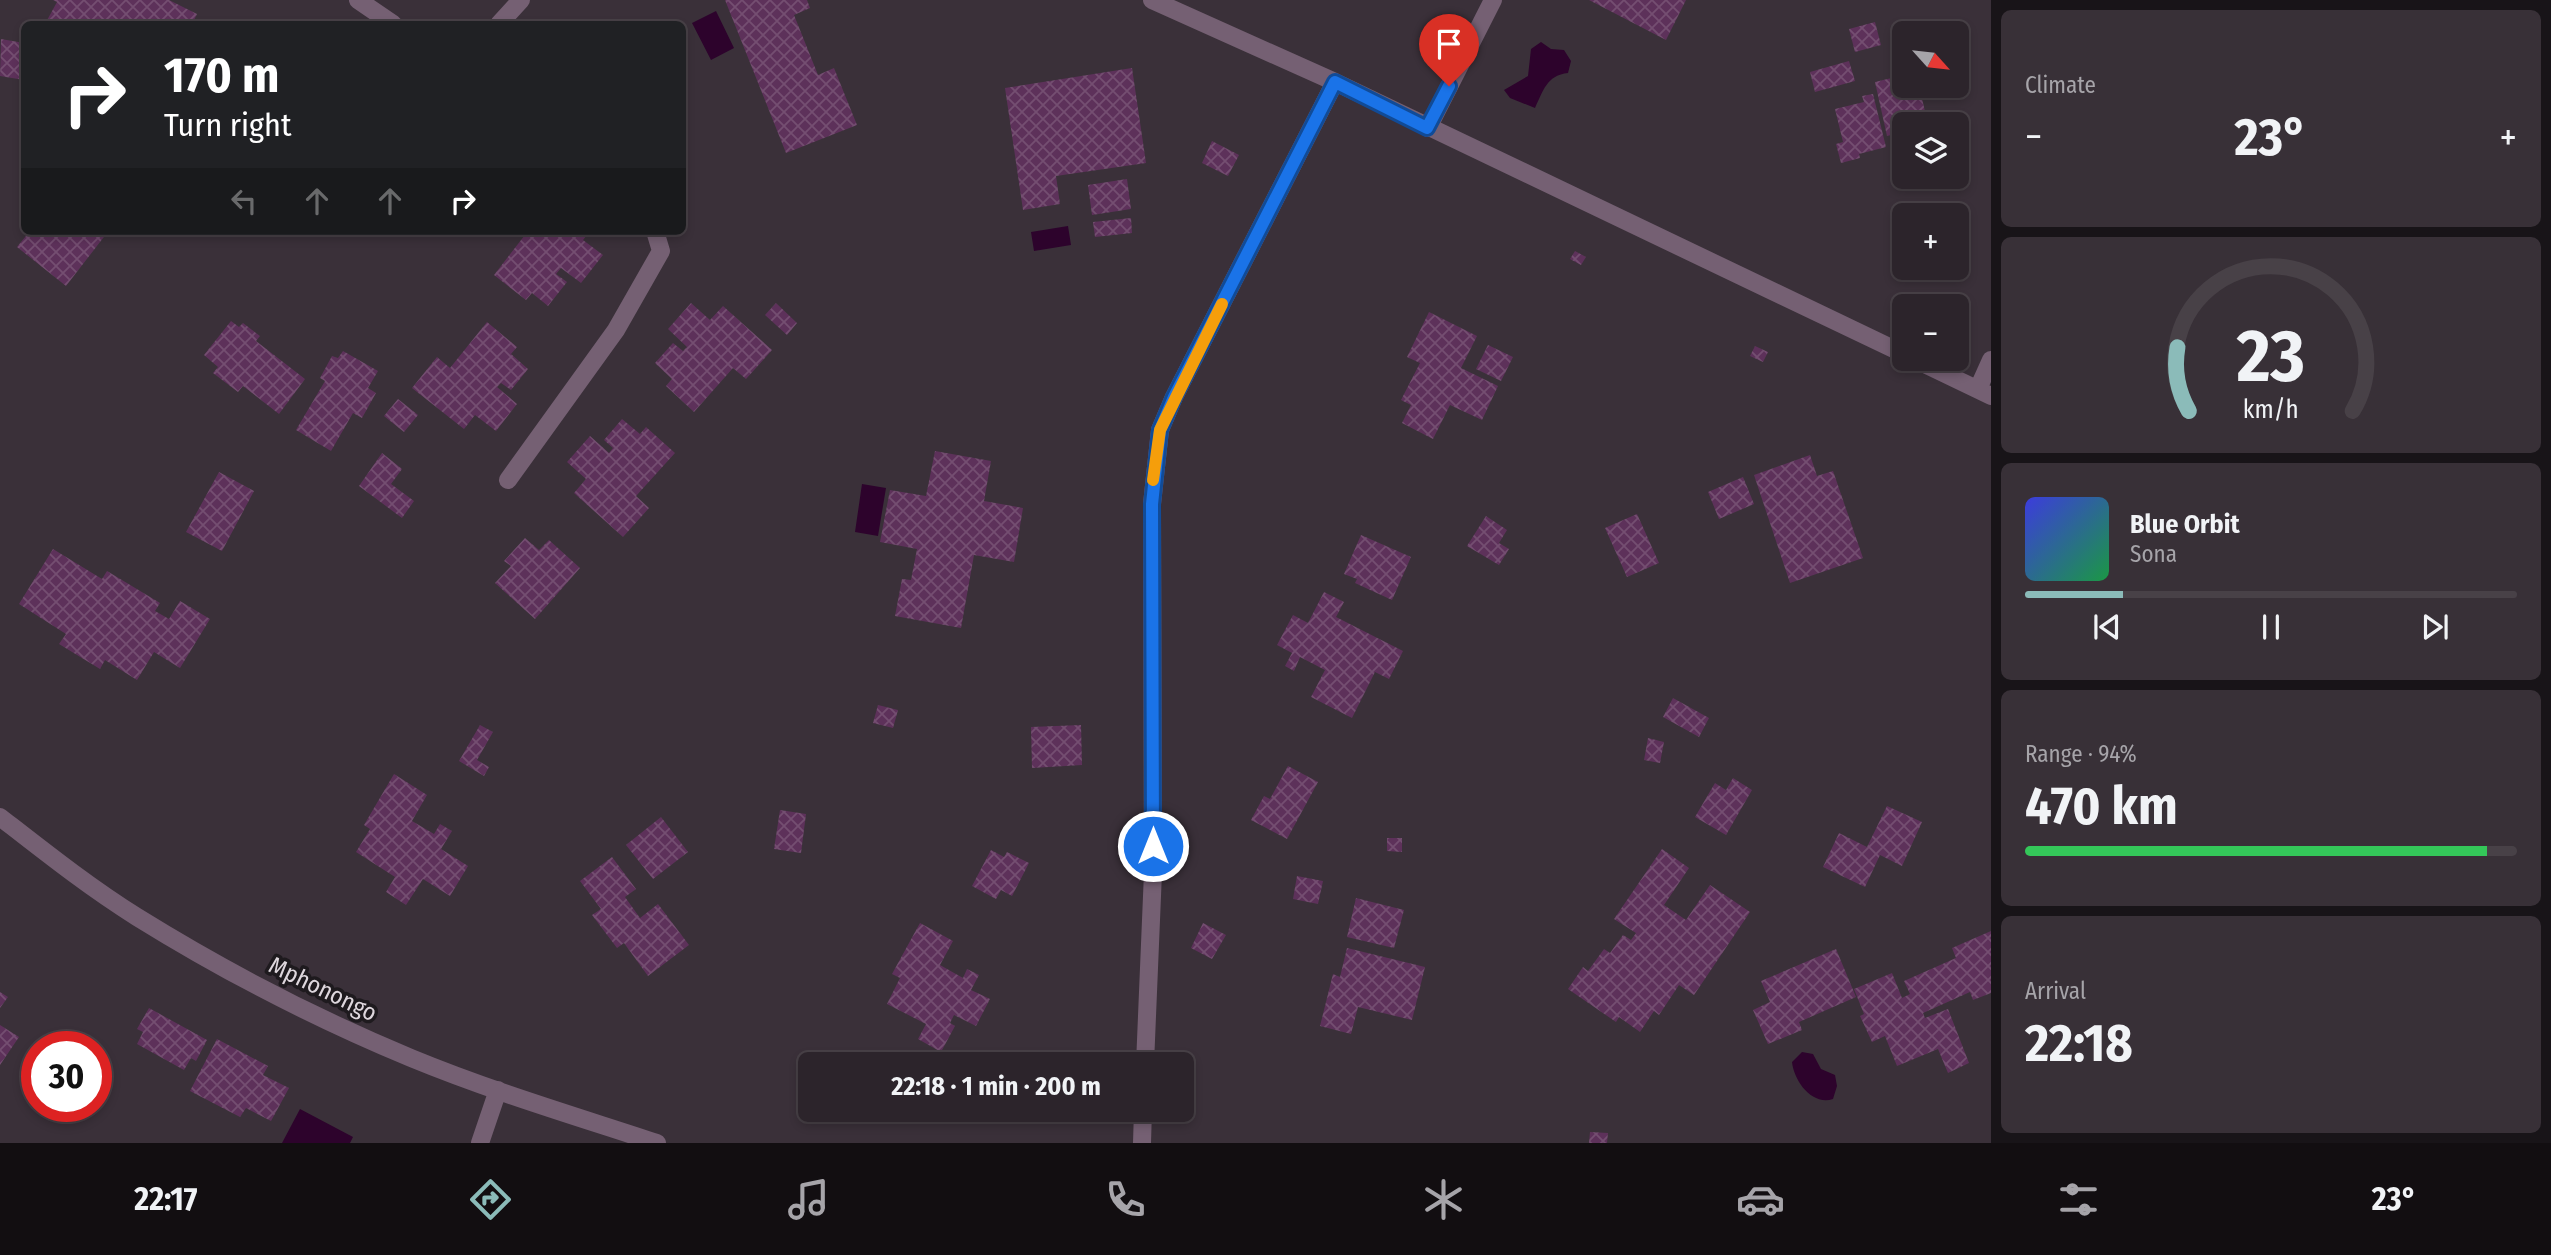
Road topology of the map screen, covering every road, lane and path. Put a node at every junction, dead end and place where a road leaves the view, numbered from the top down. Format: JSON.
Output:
{"nodes":[{"id":1,"x":358,"y":0,"type":"edge"},
{"id":2,"x":521,"y":0,"type":"edge"},
{"id":3,"x":1152,"y":0,"type":"edge"},
{"id":4,"x":1493,"y":0,"type":"edge"},
{"id":5,"x":389,"y":21,"type":"edge"},
{"id":6,"x":502,"y":21,"type":"edge"},
{"id":7,"x":1335,"y":82,"type":"junction"},
{"id":8,"x":1427,"y":128,"type":"junction"},
{"id":9,"x":656,"y":235,"type":"edge"},
{"id":10,"x":1892,"y":348,"type":"edge"},
{"id":11,"x":1991,"y":360,"type":"edge"},
{"id":12,"x":1939,"y":371,"type":"edge"},
{"id":13,"x":1984,"y":392,"type":"edge"},
{"id":14,"x":508,"y":480,"type":"dead end"},
{"id":15,"x":0,"y":817,"type":"edge"},
{"id":16,"x":1146,"y":1052,"type":"edge"},
{"id":17,"x":498,"y":1090,"type":"junction"},
{"id":18,"x":1143,"y":1122,"type":"edge"},
{"id":19,"x":480,"y":1143,"type":"edge"},
{"id":20,"x":657,"y":1143,"type":"edge"},
{"id":21,"x":1142,"y":1143,"type":"edge"}],
"edges":[{"from":1,"to":5,"type":"street"},
{"from":2,"to":6,"type":"street"},
{"from":3,"to":7,"type":"street"},
{"from":4,"to":8,"type":"street"},
{"from":7,"to":8,"type":"street"},
{"from":7,"to":16,"type":"street"},
{"from":8,"to":10,"type":"street"},
{"from":9,"to":14,"type":"street"},
{"from":11,"to":13,"type":"street"},
{"from":12,"to":13,"type":"street"},
{"from":15,"to":17,"type":"street","name":"Mphonongo"},
{"from":17,"to":19,"type":"street"},
{"from":17,"to":20,"type":"street","name":"Mphonongo"},
{"from":18,"to":21,"type":"street"}]}
